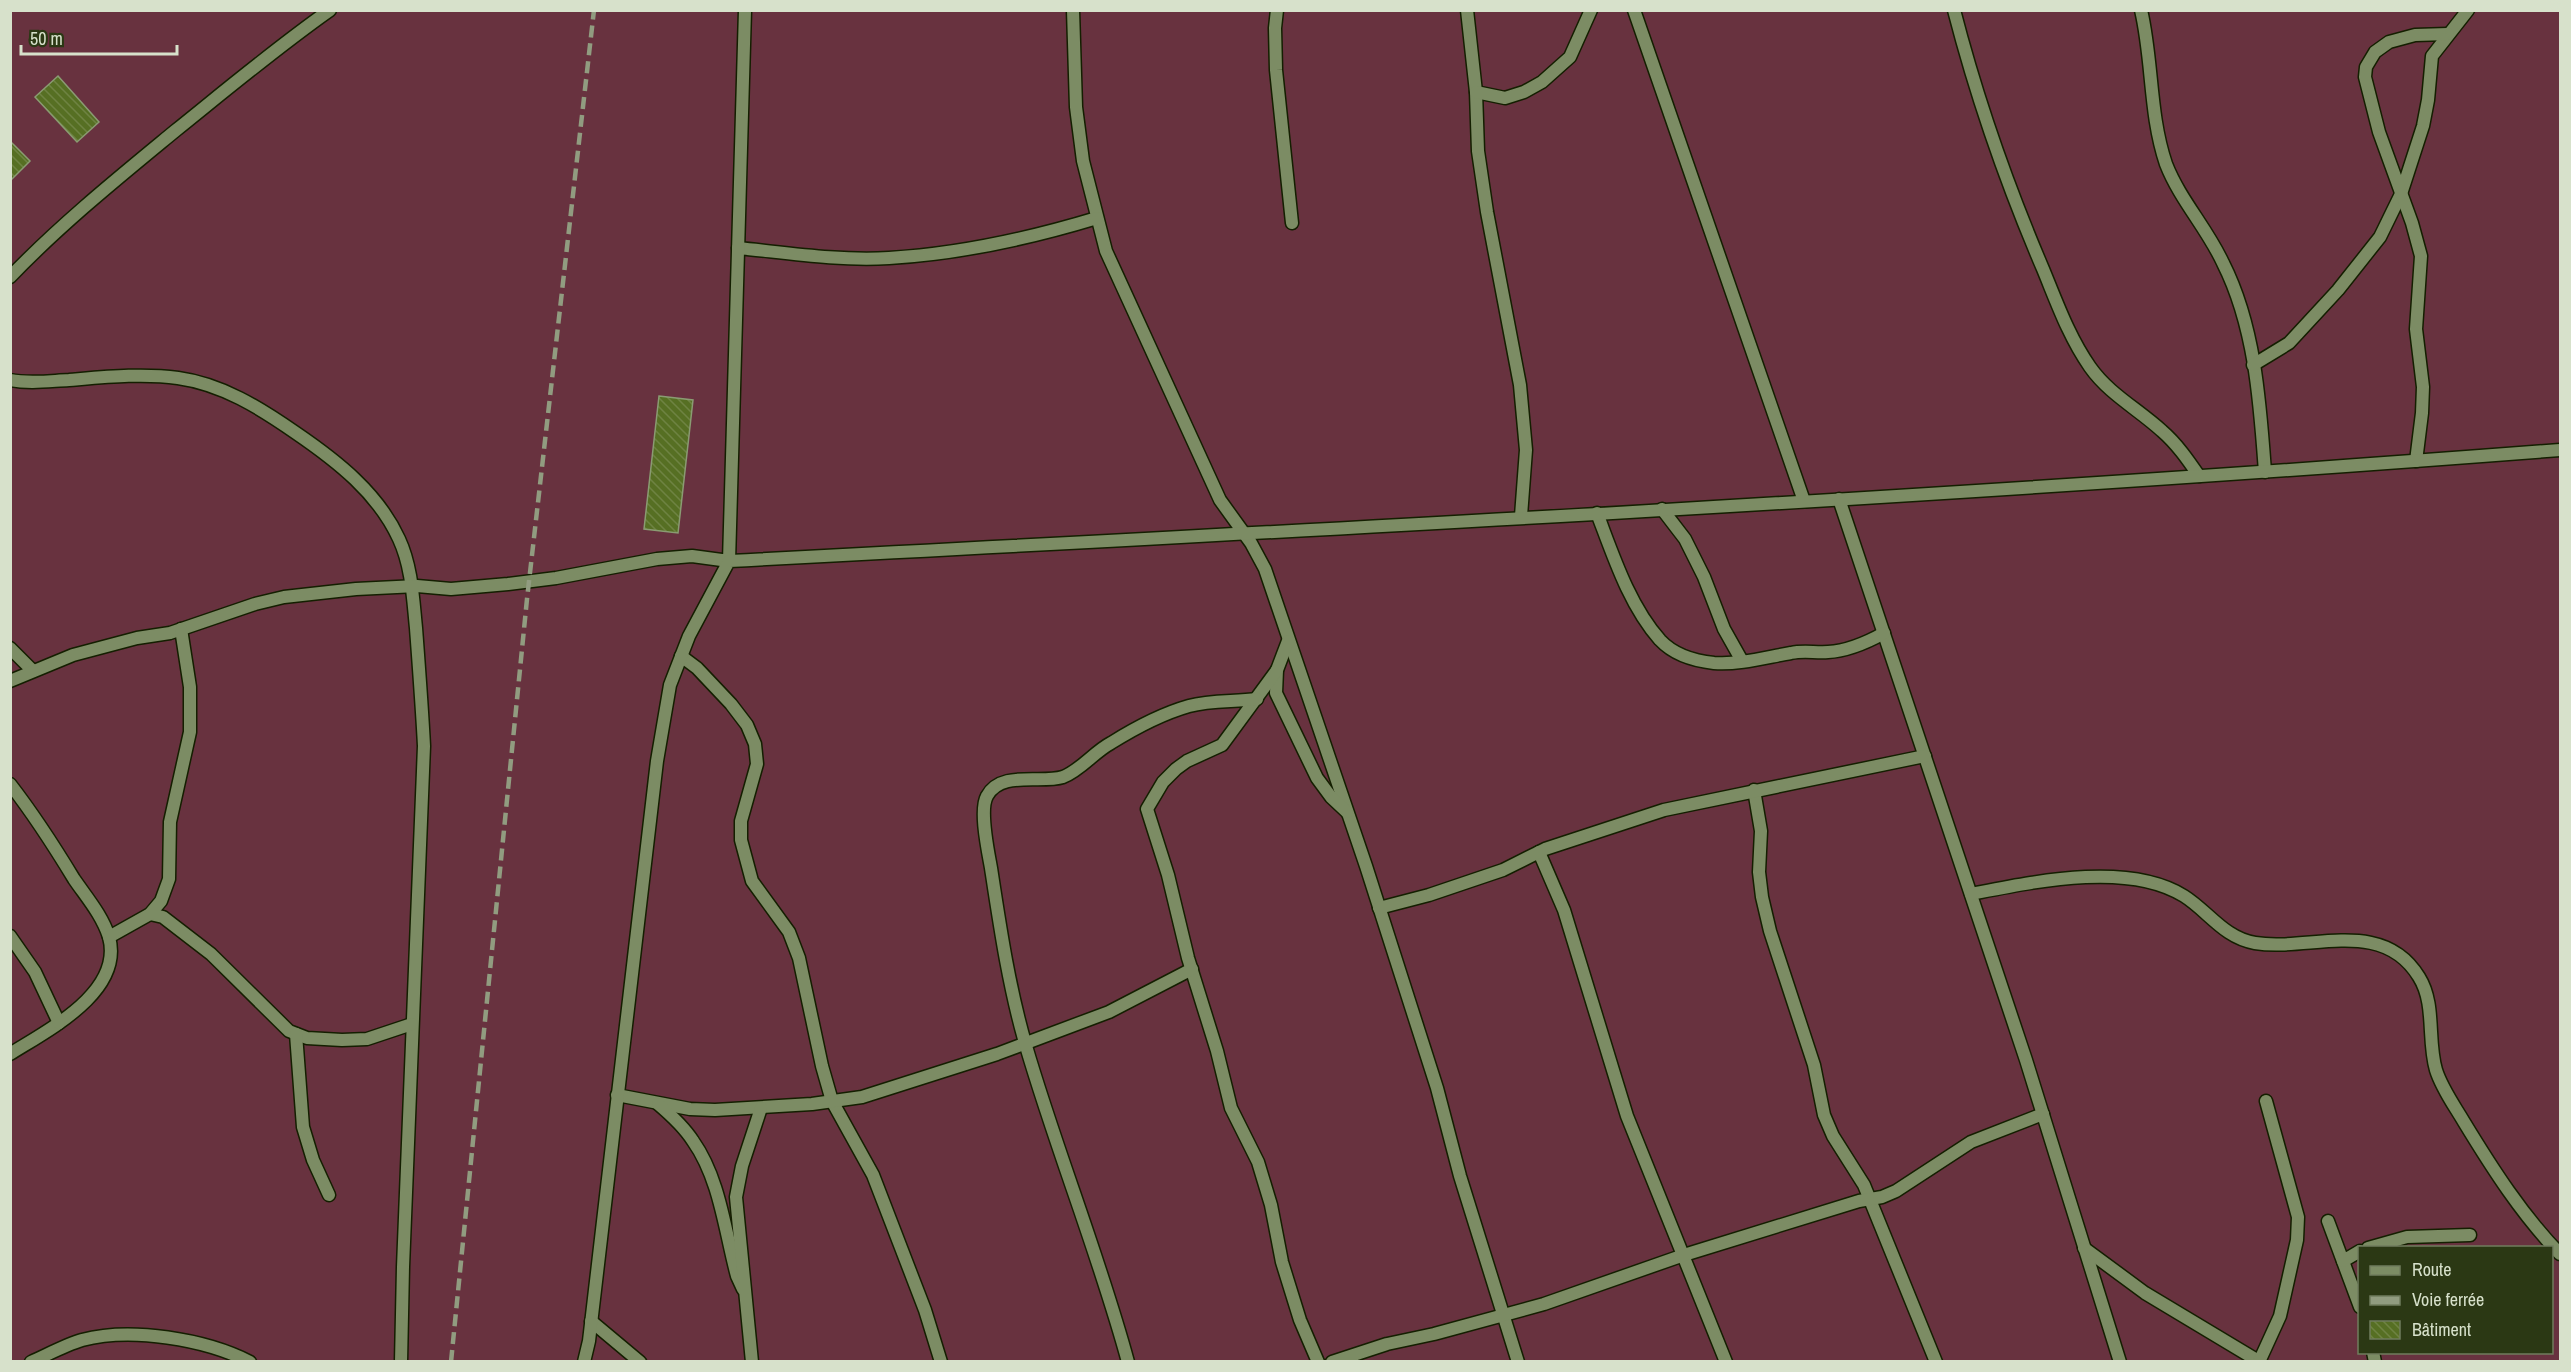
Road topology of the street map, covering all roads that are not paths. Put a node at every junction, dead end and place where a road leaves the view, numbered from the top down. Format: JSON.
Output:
{"nodes":[{"id":1,"x":330,"y":10,"type":"edge"},
{"id":2,"x":746,"y":10,"type":"edge"},
{"id":3,"x":1073,"y":10,"type":"edge"},
{"id":4,"x":1277,"y":10,"type":"edge"},
{"id":5,"x":1467,"y":10,"type":"edge"},
{"id":6,"x":1592,"y":10,"type":"edge"},
{"id":7,"x":1634,"y":10,"type":"edge"},
{"id":8,"x":1954,"y":10,"type":"edge"},
{"id":9,"x":2141,"y":10,"type":"edge"},
{"id":10,"x":2468,"y":10,"type":"edge"},
{"id":11,"x":2448,"y":34,"type":"junction"},
{"id":12,"x":1476,"y":92,"type":"junction"},
{"id":13,"x":2401,"y":194,"type":"junction"},
{"id":14,"x":1097,"y":218,"type":"junction"},
{"id":15,"x":1292,"y":223,"type":"dead end"},
{"id":16,"x":738,"y":248,"type":"junction"},
{"id":17,"x":10,"y":277,"type":"edge"},
{"id":18,"x":2253,"y":364,"type":"junction"},
{"id":19,"x":10,"y":380,"type":"edge"},
{"id":20,"x":2560,"y":450,"type":"edge"},
{"id":21,"x":2416,"y":461,"type":"junction"},
{"id":22,"x":2265,"y":472,"type":"junction"},
{"id":23,"x":2199,"y":477,"type":"junction"},
{"id":24,"x":1839,"y":499,"type":"junction"},
{"id":25,"x":1804,"y":501,"type":"junction"},
{"id":26,"x":1662,"y":509,"type":"junction"},
{"id":27,"x":1597,"y":513,"type":"junction"},
{"id":28,"x":1521,"y":516,"type":"junction"},
{"id":29,"x":1242,"y":534,"type":"junction"},
{"id":30,"x":729,"y":561,"type":"junction"},
{"id":31,"x":412,"y":586,"type":"junction"},
{"id":32,"x":182,"y":629,"type":"junction"},
{"id":33,"x":1884,"y":633,"type":"junction"},
{"id":34,"x":1288,"y":641,"type":"junction"},
{"id":35,"x":10,"y":648,"type":"edge"},
{"id":36,"x":681,"y":656,"type":"junction"},
{"id":37,"x":1742,"y":661,"type":"junction"},
{"id":38,"x":33,"y":670,"type":"junction"},
{"id":39,"x":1277,"y":670,"type":"junction"},
{"id":40,"x":10,"y":681,"type":"edge"},
{"id":41,"x":1257,"y":699,"type":"junction"},
{"id":42,"x":1925,"y":756,"type":"junction"},
{"id":43,"x":10,"y":784,"type":"edge"},
{"id":44,"x":1754,"y":790,"type":"junction"},
{"id":45,"x":1347,"y":813,"type":"junction"},
{"id":46,"x":1539,"y":852,"type":"junction"},
{"id":47,"x":1971,"y":894,"type":"junction"},
{"id":48,"x":1379,"y":908,"type":"junction"},
{"id":49,"x":150,"y":914,"type":"junction"},
{"id":50,"x":10,"y":936,"type":"edge"},
{"id":51,"x":108,"y":937,"type":"junction"},
{"id":52,"x":1192,"y":969,"type":"junction"},
{"id":53,"x":59,"y":1023,"type":"junction"},
{"id":54,"x":412,"y":1024,"type":"junction"},
{"id":55,"x":296,"y":1034,"type":"junction"},
{"id":56,"x":1026,"y":1044,"type":"junction"},
{"id":57,"x":10,"y":1054,"type":"edge"},
{"id":58,"x":617,"y":1095,"type":"junction"},
{"id":59,"x":832,"y":1101,"type":"junction"},
{"id":60,"x":2266,"y":1101,"type":"dead end"},
{"id":61,"x":657,"y":1103,"type":"junction"},
{"id":62,"x":761,"y":1108,"type":"junction"},
{"id":63,"x":2043,"y":1114,"type":"junction"},
{"id":64,"x":329,"y":1196,"type":"dead end"},
{"id":65,"x":1870,"y":1199,"type":"junction"},
{"id":66,"x":2328,"y":1221,"type":"dead end"},
{"id":67,"x":2470,"y":1235,"type":"dead end"},
{"id":68,"x":2375,"y":1246,"type":"edge"},
{"id":69,"x":2553,"y":1246,"type":"edge"},
{"id":70,"x":2084,"y":1248,"type":"junction"},
{"id":71,"x":2358,"y":1252,"type":"edge"},
{"id":72,"x":1684,"y":1255,"type":"junction"},
{"id":73,"x":2343,"y":1261,"type":"junction"},
{"id":74,"x":747,"y":1298,"type":"junction"},
{"id":75,"x":2358,"y":1302,"type":"edge"},
{"id":76,"x":1503,"y":1316,"type":"junction"},
{"id":77,"x":591,"y":1321,"type":"junction"},
{"id":78,"x":2259,"y":1361,"type":"edge"},
{"id":79,"x":31,"y":1362,"type":"edge"},
{"id":80,"x":250,"y":1362,"type":"edge"},
{"id":81,"x":401,"y":1362,"type":"edge"},
{"id":82,"x":584,"y":1362,"type":"edge"},
{"id":83,"x":640,"y":1362,"type":"edge"},
{"id":84,"x":752,"y":1362,"type":"edge"},
{"id":85,"x":941,"y":1362,"type":"edge"},
{"id":86,"x":1128,"y":1362,"type":"edge"},
{"id":87,"x":1318,"y":1362,"type":"edge"},
{"id":88,"x":1332,"y":1362,"type":"edge"},
{"id":89,"x":1518,"y":1362,"type":"edge"},
{"id":90,"x":1726,"y":1362,"type":"edge"},
{"id":91,"x":1936,"y":1362,"type":"edge"},
{"id":92,"x":2120,"y":1362,"type":"edge"}],
"edges":[{"from":1,"to":17,"type":"street"},
{"from":2,"to":16,"type":"street"},
{"from":3,"to":14,"type":"street"},
{"from":4,"to":15,"type":"street"},
{"from":5,"to":12,"type":"street"},
{"from":6,"to":12,"type":"street"},
{"from":7,"to":25,"type":"street"},
{"from":8,"to":23,"type":"street"},
{"from":9,"to":18,"type":"street"},
{"from":10,"to":11,"type":"street"},
{"from":11,"to":13,"type":"street"},
{"from":11,"to":13,"type":"street"},
{"from":12,"to":28,"type":"street"},
{"from":13,"to":18,"type":"street"},
{"from":13,"to":21,"type":"street"},
{"from":14,"to":16,"type":"street"},
{"from":14,"to":29,"type":"street"},
{"from":16,"to":30,"type":"street"},
{"from":18,"to":22,"type":"street"},
{"from":19,"to":31,"type":"street"},
{"from":20,"to":21,"type":"street"},
{"from":21,"to":22,"type":"street"},
{"from":22,"to":23,"type":"street"},
{"from":23,"to":24,"type":"street"},
{"from":24,"to":25,"type":"street"},
{"from":24,"to":33,"type":"street"},
{"from":25,"to":26,"type":"street"},
{"from":26,"to":27,"type":"street"},
{"from":26,"to":37,"type":"street"},
{"from":27,"to":28,"type":"street"},
{"from":27,"to":37,"type":"street"},
{"from":28,"to":29,"type":"street"},
{"from":29,"to":30,"type":"street"},
{"from":29,"to":34,"type":"street"},
{"from":30,"to":31,"type":"street"},
{"from":30,"to":36,"type":"street"},
{"from":31,"to":32,"type":"street"},
{"from":31,"to":54,"type":"street"},
{"from":32,"to":38,"type":"street"},
{"from":32,"to":49,"type":"street"},
{"from":33,"to":37,"type":"street"},
{"from":33,"to":42,"type":"street"},
{"from":34,"to":39,"type":"street"},
{"from":34,"to":45,"type":"street"},
{"from":35,"to":38,"type":"street"},
{"from":36,"to":58,"type":"street"},
{"from":36,"to":59,"type":"street"},
{"from":38,"to":40,"type":"street"},
{"from":39,"to":41,"type":"street"},
{"from":39,"to":45,"type":"street"},
{"from":41,"to":52,"type":"street"},
{"from":41,"to":56,"type":"street"},
{"from":42,"to":44,"type":"street"},
{"from":42,"to":47,"type":"street"},
{"from":43,"to":51,"type":"street"},
{"from":44,"to":46,"type":"street"},
{"from":44,"to":65,"type":"street"},
{"from":45,"to":48,"type":"street"},
{"from":46,"to":48,"type":"street"},
{"from":46,"to":72,"type":"street"},
{"from":47,"to":63,"type":"street"},
{"from":47,"to":69,"type":"street"},
{"from":48,"to":76,"type":"street"},
{"from":49,"to":51,"type":"street"},
{"from":49,"to":55,"type":"street"},
{"from":50,"to":53,"type":"street"},
{"from":51,"to":53,"type":"street"},
{"from":52,"to":56,"type":"street"},
{"from":52,"to":87,"type":"street"},
{"from":53,"to":57,"type":"street"},
{"from":54,"to":55,"type":"street"},
{"from":54,"to":81,"type":"street"},
{"from":55,"to":64,"type":"street"},
{"from":56,"to":59,"type":"street"},
{"from":56,"to":86,"type":"street"},
{"from":58,"to":61,"type":"street"},
{"from":58,"to":77,"type":"street"},
{"from":59,"to":62,"type":"street"},
{"from":59,"to":85,"type":"street"},
{"from":60,"to":78,"type":"street"},
{"from":61,"to":62,"type":"street"},
{"from":61,"to":74,"type":"street"},
{"from":62,"to":74,"type":"street"},
{"from":63,"to":65,"type":"street"},
{"from":63,"to":70,"type":"street"},
{"from":65,"to":72,"type":"street"},
{"from":65,"to":91,"type":"street"},
{"from":66,"to":73,"type":"street"},
{"from":67,"to":68,"type":"street"},
{"from":70,"to":78,"type":"street"},
{"from":70,"to":92,"type":"street"},
{"from":71,"to":73,"type":"street"},
{"from":72,"to":76,"type":"street"},
{"from":72,"to":90,"type":"street"},
{"from":73,"to":75,"type":"street"},
{"from":74,"to":84,"type":"street"},
{"from":76,"to":88,"type":"street"},
{"from":76,"to":89,"type":"street"},
{"from":77,"to":82,"type":"street"},
{"from":77,"to":83,"type":"street"},
{"from":79,"to":80,"type":"street"}]}
